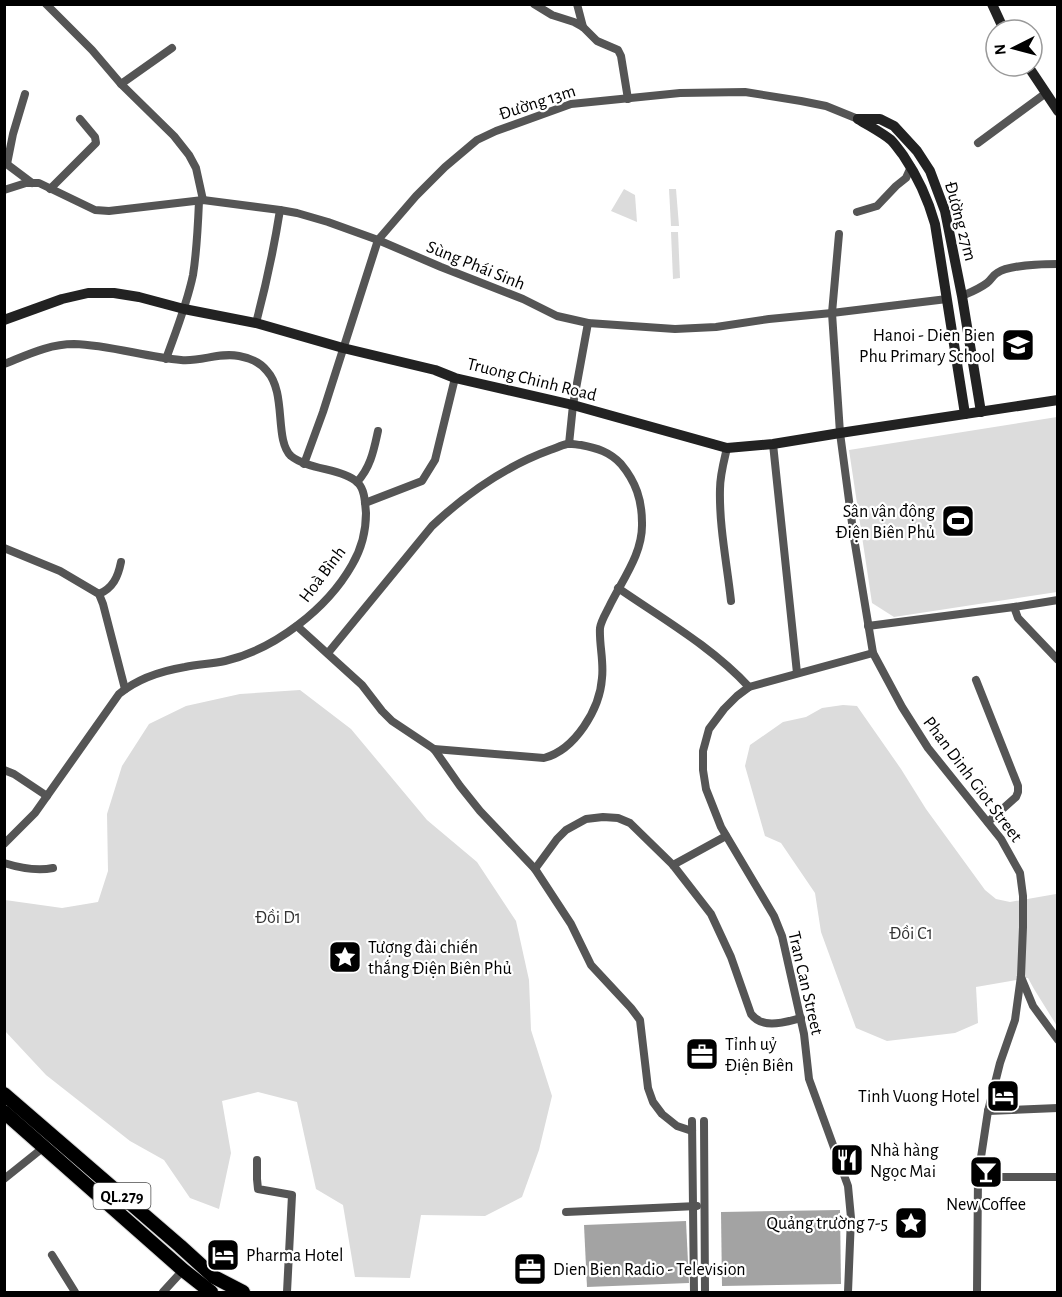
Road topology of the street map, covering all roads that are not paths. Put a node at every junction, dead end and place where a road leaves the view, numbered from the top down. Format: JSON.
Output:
{"nodes":[{"id":1,"x":46,"y":4,"type":"edge"},
{"id":2,"x":534,"y":4,"type":"edge"},
{"id":3,"x":577,"y":4,"type":"edge"},
{"id":4,"x":992,"y":4,"type":"edge"},
{"id":5,"x":999,"y":18,"type":"edge"},
{"id":6,"x":583,"y":27,"type":"junction"},
{"id":7,"x":172,"y":48,"type":"dead end"},
{"id":8,"x":1036,"y":78,"type":"edge"},
{"id":9,"x":121,"y":84,"type":"junction"},
{"id":10,"x":1046,"y":93,"type":"junction"},
{"id":11,"x":25,"y":94,"type":"dead end"},
{"id":12,"x":628,"y":99,"type":"junction"},
{"id":13,"x":1058,"y":111,"type":"edge"},
{"id":14,"x":81,"y":119,"type":"dead end"},
{"id":15,"x":858,"y":119,"type":"junction"},
{"id":16,"x":978,"y":143,"type":"dead end"},
{"id":17,"x":6,"y":163,"type":"edge"},
{"id":18,"x":911,"y":167,"type":"junction"},
{"id":19,"x":32,"y":183,"type":"junction"},
{"id":20,"x":50,"y":189,"type":"junction"},
{"id":21,"x":4,"y":190,"type":"edge"},
{"id":22,"x":201,"y":200,"type":"junction"},
{"id":23,"x":280,"y":210,"type":"junction"},
{"id":24,"x":857,"y":212,"type":"dead end"},
{"id":25,"x":839,"y":234,"type":"dead end"},
{"id":26,"x":378,"y":240,"type":"junction"},
{"id":27,"x":1058,"y":264,"type":"edge"},
{"id":28,"x":962,"y":296,"type":"junction"},
{"id":29,"x":947,"y":299,"type":"junction"},
{"id":30,"x":184,"y":309,"type":"junction"},
{"id":31,"x":832,"y":313,"type":"junction"},
{"id":32,"x":4,"y":320,"type":"edge"},
{"id":33,"x":588,"y":322,"type":"junction"},
{"id":34,"x":256,"y":323,"type":"junction"},
{"id":35,"x":970,"y":344,"type":"junction"},
{"id":36,"x":955,"y":347,"type":"junction"},
{"id":37,"x":343,"y":348,"type":"junction"},
{"id":38,"x":166,"y":359,"type":"junction"},
{"id":39,"x":4,"y":364,"type":"edge"},
{"id":40,"x":455,"y":378,"type":"junction"},
{"id":41,"x":1058,"y":400,"type":"edge"},
{"id":42,"x":573,"y":405,"type":"junction"},
{"id":43,"x":981,"y":412,"type":"junction"},
{"id":44,"x":965,"y":414,"type":"junction"},
{"id":45,"x":378,"y":430,"type":"dead end"},
{"id":46,"x":840,"y":432,"type":"junction"},
{"id":47,"x":569,"y":444,"type":"junction"},
{"id":48,"x":773,"y":444,"type":"junction"},
{"id":49,"x":727,"y":448,"type":"junction"},
{"id":50,"x":304,"y":464,"type":"junction"},
{"id":51,"x":357,"y":482,"type":"junction"},
{"id":52,"x":365,"y":503,"type":"junction"},
{"id":53,"x":4,"y":548,"type":"edge"},
{"id":54,"x":121,"y":562,"type":"dead end"},
{"id":55,"x":618,"y":588,"type":"junction"},
{"id":56,"x":99,"y":594,"type":"junction"},
{"id":57,"x":1058,"y":600,"type":"edge"},
{"id":58,"x":731,"y":601,"type":"dead end"},
{"id":59,"x":1014,"y":607,"type":"junction"},
{"id":60,"x":297,"y":626,"type":"junction"},
{"id":61,"x":868,"y":626,"type":"junction"},
{"id":62,"x":328,"y":653,"type":"junction"},
{"id":63,"x":873,"y":653,"type":"junction"},
{"id":64,"x":1058,"y":660,"type":"edge"},
{"id":65,"x":797,"y":673,"type":"junction"},
{"id":66,"x":976,"y":680,"type":"dead end"},
{"id":67,"x":749,"y":687,"type":"junction"},
{"id":68,"x":125,"y":689,"type":"junction"},
{"id":69,"x":434,"y":749,"type":"junction"},
{"id":70,"x":4,"y":770,"type":"edge"},
{"id":71,"x":47,"y":796,"type":"junction"},
{"id":72,"x":988,"y":822,"type":"junction"},
{"id":73,"x":726,"y":836,"type":"junction"},
{"id":74,"x":4,"y":844,"type":"edge"},
{"id":75,"x":4,"y":863,"type":"edge"},
{"id":76,"x":673,"y":865,"type":"junction"},
{"id":77,"x":53,"y":868,"type":"dead end"},
{"id":78,"x":535,"y":869,"type":"junction"},
{"id":79,"x":1021,"y":976,"type":"junction"},
{"id":80,"x":801,"y":1018,"type":"junction"},
{"id":81,"x":1058,"y":1040,"type":"edge"},
{"id":82,"x":4,"y":1094,"type":"edge"},
{"id":83,"x":1058,"y":1108,"type":"edge"},
{"id":84,"x":988,"y":1111,"type":"junction"},
{"id":85,"x":4,"y":1112,"type":"edge"},
{"id":86,"x":692,"y":1121,"type":"dead end"},
{"id":87,"x":704,"y":1121,"type":"dead end"},
{"id":88,"x":692,"y":1131,"type":"junction"},
{"id":89,"x":44,"y":1147,"type":"junction"},
{"id":90,"x":257,"y":1160,"type":"dead end"},
{"id":91,"x":978,"y":1177,"type":"junction"},
{"id":92,"x":1058,"y":1177,"type":"edge"},
{"id":93,"x":4,"y":1179,"type":"edge"},
{"id":94,"x":705,"y":1205,"type":"junction"},
{"id":95,"x":694,"y":1206,"type":"junction"},
{"id":96,"x":566,"y":1212,"type":"dead end"},
{"id":97,"x":52,"y":1255,"type":"dead end"},
{"id":98,"x":192,"y":1257,"type":"junction"},
{"id":99,"x":183,"y":1270,"type":"junction"},
{"id":100,"x":235,"y":1291,"type":"edge"},
{"id":101,"x":75,"y":1293,"type":"edge"},
{"id":102,"x":163,"y":1293,"type":"edge"},
{"id":103,"x":211,"y":1293,"type":"edge"},
{"id":104,"x":287,"y":1293,"type":"edge"},
{"id":105,"x":694,"y":1293,"type":"edge"},
{"id":106,"x":705,"y":1293,"type":"edge"},
{"id":107,"x":848,"y":1293,"type":"edge"},
{"id":108,"x":977,"y":1293,"type":"edge"}],
"edges":[{"from":1,"to":9,"type":"street"},
{"from":2,"to":6,"type":"street"},
{"from":3,"to":6,"type":"street"},
{"from":4,"to":5,"type":"street"},
{"from":6,"to":12,"type":"street"},
{"from":7,"to":9,"type":"street"},
{"from":8,"to":10,"type":"street"},
{"from":9,"to":22,"type":"street"},
{"from":10,"to":13,"type":"street"},
{"from":10,"to":16,"type":"street"},
{"from":11,"to":17,"type":"street"},
{"from":12,"to":15,"type":"street","name":"Đường 13m"},
{"from":12,"to":26,"type":"street","name":"Đường 13m"},
{"from":14,"to":20,"type":"street"},
{"from":15,"to":18,"type":"street","name":"Đường 27m"},
{"from":15,"to":28,"type":"street","name":"Đường 27m"},
{"from":17,"to":19,"type":"street"},
{"from":18,"to":24,"type":"street"},
{"from":18,"to":29,"type":"street","name":"Đường 27m"},
{"from":19,"to":20,"type":"street","name":"Sùng Phái Sinh"},
{"from":19,"to":21,"type":"street"},
{"from":20,"to":22,"type":"street","name":"Sùng Phái Sinh"},
{"from":22,"to":23,"type":"street","name":"Sùng Phái Sinh"},
{"from":22,"to":30,"type":"street"},
{"from":23,"to":26,"type":"street","name":"Sùng Phái Sinh"},
{"from":23,"to":34,"type":"street"},
{"from":25,"to":31,"type":"street","name":"Phan Dinh Giot Street"},
{"from":26,"to":33,"type":"street","name":"Sùng Phái Sinh"},
{"from":26,"to":37,"type":"street","name":"Đường 13m"},
{"from":27,"to":28,"type":"street"},
{"from":28,"to":29,"type":"street"},
{"from":28,"to":35,"type":"street","name":"Đường 27m"},
{"from":29,"to":31,"type":"street","name":"Sùng Phái Sinh"},
{"from":29,"to":36,"type":"street","name":"Đường 27m"},
{"from":30,"to":32,"type":"street","name":"Truong Chinh Road"},
{"from":30,"to":34,"type":"street","name":"Truong Chinh Road"},
{"from":30,"to":38,"type":"street"},
{"from":31,"to":33,"type":"street","name":"Sùng Phái Sinh"},
{"from":31,"to":46,"type":"street","name":"Phan Dinh Giot Street"},
{"from":33,"to":42,"type":"street"},
{"from":34,"to":37,"type":"street","name":"Truong Chinh Road"},
{"from":35,"to":36,"type":"street"},
{"from":35,"to":43,"type":"street","name":"Đường 27m"},
{"from":36,"to":44,"type":"street","name":"Đường 27m"},
{"from":37,"to":40,"type":"street","name":"Truong Chinh Road"},
{"from":37,"to":50,"type":"street","name":"Đường 13m"},
{"from":38,"to":39,"type":"street"},
{"from":38,"to":50,"type":"street"},
{"from":40,"to":42,"type":"street","name":"Truong Chinh Road"},
{"from":40,"to":52,"type":"street"},
{"from":41,"to":43,"type":"street","name":"Truong Chinh Road"},
{"from":42,"to":47,"type":"street"},
{"from":42,"to":49,"type":"street","name":"Truong Chinh Road"},
{"from":43,"to":44,"type":"street","name":"Truong Chinh Road"},
{"from":44,"to":46,"type":"street","name":"Truong Chinh Road"},
{"from":45,"to":51,"type":"street"},
{"from":46,"to":48,"type":"street","name":"Truong Chinh Road"},
{"from":46,"to":61,"type":"street","name":"Phan Dinh Giot Street"},
{"from":47,"to":55,"type":"street"},
{"from":47,"to":62,"type":"street"},
{"from":48,"to":49,"type":"street","name":"Truong Chinh Road"},
{"from":48,"to":65,"type":"street"},
{"from":49,"to":58,"type":"street"},
{"from":50,"to":51,"type":"street"},
{"from":51,"to":52,"type":"street","name":"Hoà Bình"},
{"from":52,"to":60,"type":"street","name":"Hoà Bình"},
{"from":53,"to":56,"type":"street"},
{"from":54,"to":56,"type":"street"},
{"from":55,"to":67,"type":"street"},
{"from":55,"to":69,"type":"street"},
{"from":56,"to":68,"type":"street"},
{"from":57,"to":59,"type":"street"},
{"from":59,"to":61,"type":"street"},
{"from":59,"to":64,"type":"street"},
{"from":60,"to":62,"type":"street"},
{"from":60,"to":68,"type":"street","name":"Hoà Bình"},
{"from":61,"to":63,"type":"street","name":"Phan Dinh Giot Street"},
{"from":62,"to":69,"type":"street"},
{"from":63,"to":65,"type":"street","name":"Tran Can Street"},
{"from":63,"to":72,"type":"street","name":"Phan Dinh Giot Street"},
{"from":65,"to":67,"type":"street","name":"Tran Can Street"},
{"from":66,"to":72,"type":"street"},
{"from":67,"to":73,"type":"street","name":"Tran Can Street"},
{"from":68,"to":71,"type":"street","name":"Hoà Bình"},
{"from":69,"to":78,"type":"street"},
{"from":70,"to":71,"type":"street"},
{"from":71,"to":74,"type":"street","name":"Hoà Bình"},
{"from":72,"to":79,"type":"street","name":"Phan Dinh Giot Street"},
{"from":73,"to":76,"type":"street"},
{"from":73,"to":80,"type":"street","name":"Tran Can Street"},
{"from":75,"to":77,"type":"street"},
{"from":76,"to":78,"type":"street"},
{"from":76,"to":80,"type":"street"},
{"from":78,"to":88,"type":"street"},
{"from":79,"to":81,"type":"street"},
{"from":79,"to":84,"type":"street","name":"Phan Dinh Giot Street"},
{"from":80,"to":107,"type":"street","name":"Tran Can Street"},
{"from":82,"to":98,"type":"highway","number":"QL.279"},
{"from":83,"to":84,"type":"street"},
{"from":84,"to":91,"type":"street","name":"Phan Dinh Giot Street"},
{"from":85,"to":89,"type":"highway","number":"QL.279"},
{"from":86,"to":88,"type":"street"},
{"from":87,"to":94,"type":"street"},
{"from":88,"to":95,"type":"street"},
{"from":89,"to":93,"type":"street"},
{"from":89,"to":99,"type":"highway","number":"QL.279"},
{"from":90,"to":104,"type":"street"},
{"from":91,"to":92,"type":"street"},
{"from":91,"to":108,"type":"street","name":"Phan Dinh Giot Street"},
{"from":94,"to":95,"type":"street"},
{"from":94,"to":106,"type":"street"},
{"from":95,"to":96,"type":"street"},
{"from":95,"to":105,"type":"street"},
{"from":97,"to":101,"type":"street"},
{"from":98,"to":99,"type":"street"},
{"from":98,"to":100,"type":"highway","number":"QL.279"},
{"from":99,"to":102,"type":"street"},
{"from":99,"to":103,"type":"highway","number":"QL.279"}]}
